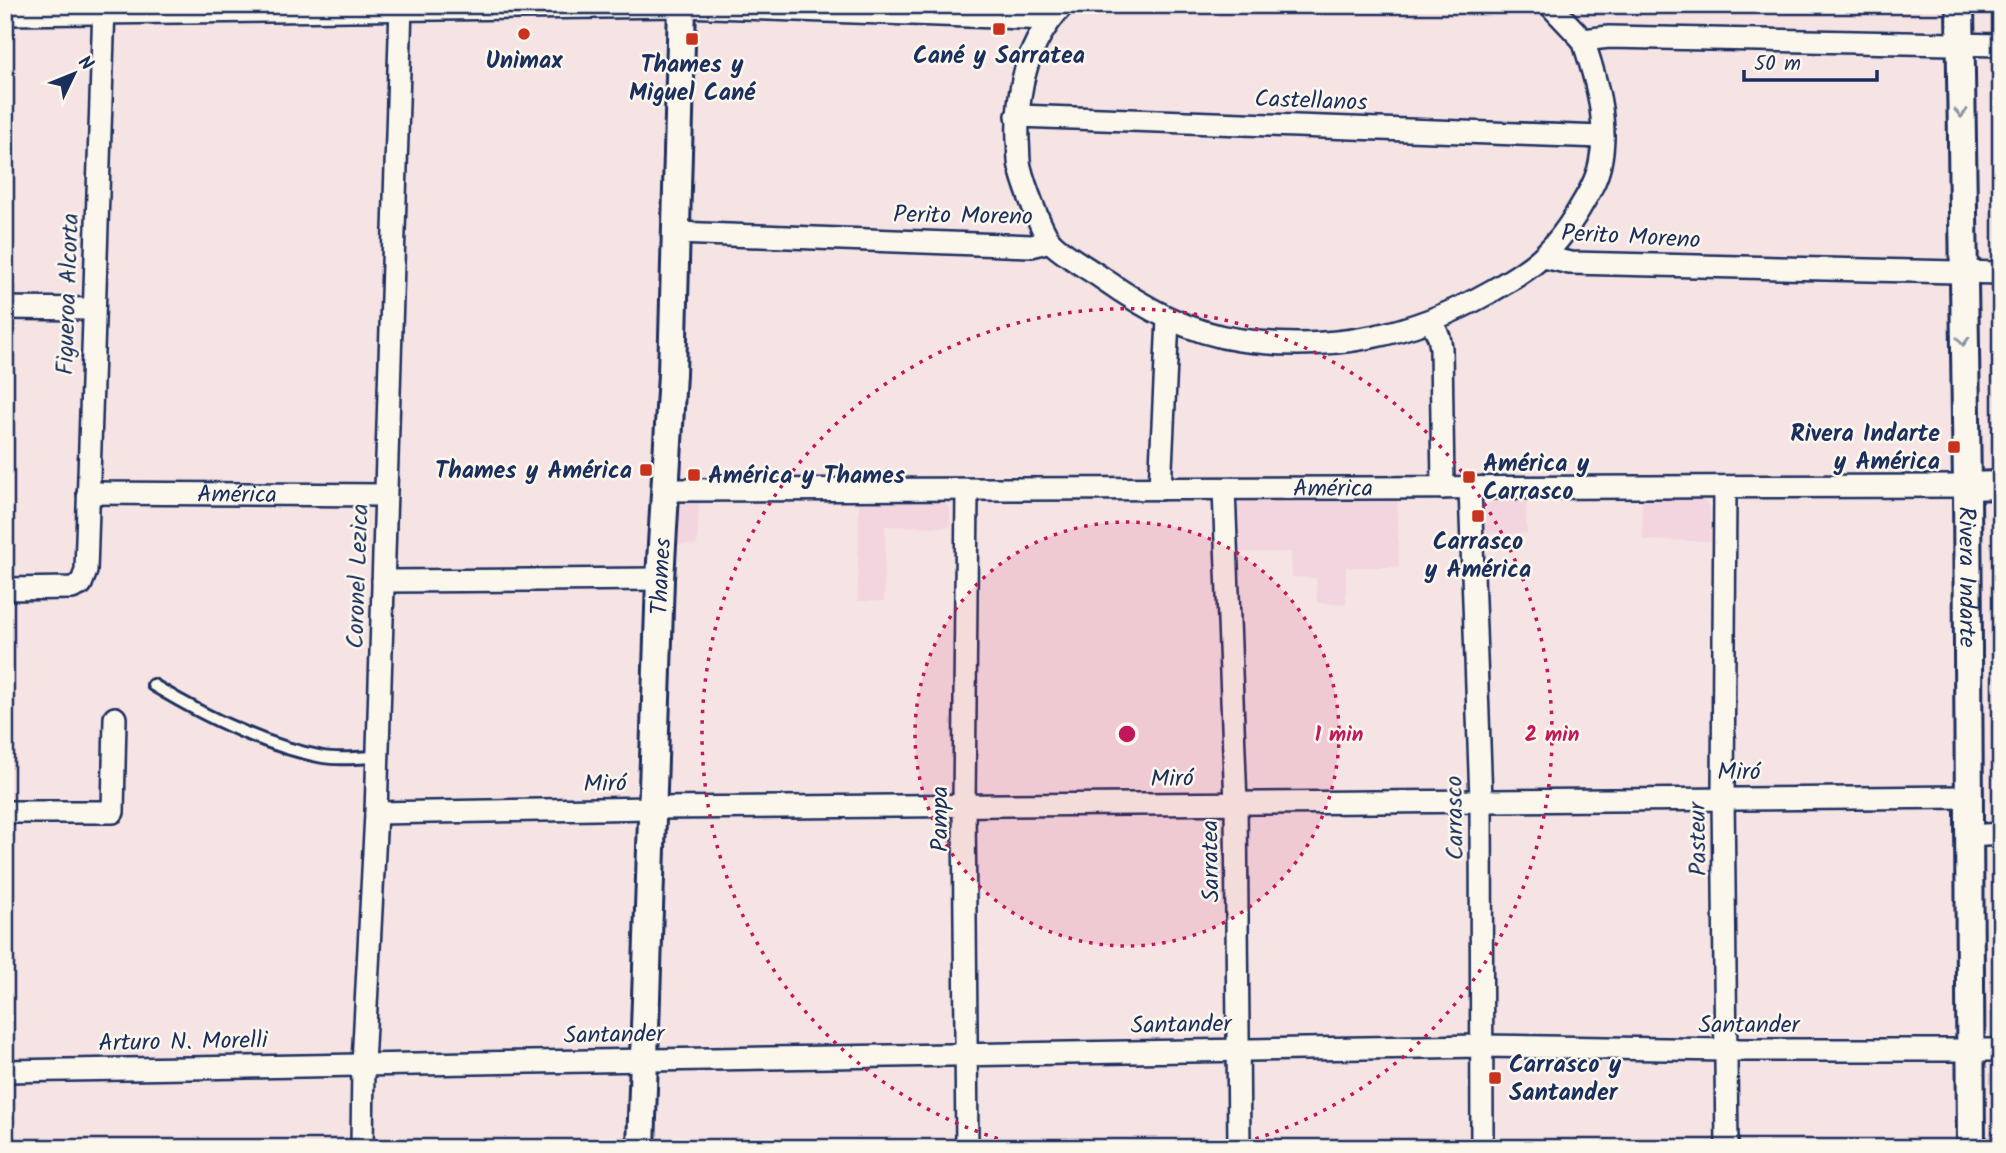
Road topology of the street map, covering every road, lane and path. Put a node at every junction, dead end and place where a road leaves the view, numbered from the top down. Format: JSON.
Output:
{"nodes":[{"id":1,"x":682,"y":5,"type":"edge"},
{"id":2,"x":1550,"y":5,"type":"edge"},
{"id":3,"x":1960,"y":5,"type":"edge"},
{"id":4,"x":400,"y":7,"type":"edge"},
{"id":5,"x":104,"y":9,"type":"edge"},
{"id":6,"x":1057,"y":12,"type":"edge"},
{"id":7,"x":5,"y":14,"type":"edge"},
{"id":8,"x":1583,"y":40,"type":"junction"},
{"id":9,"x":1960,"y":45,"type":"junction"},
{"id":10,"x":2001,"y":45,"type":"edge"},
{"id":11,"x":1017,"y":116,"type":"junction"},
{"id":12,"x":1603,"y":137,"type":"junction"},
{"id":13,"x":676,"y":233,"type":"junction"},
{"id":14,"x":1050,"y":241,"type":"junction"},
{"id":15,"x":1544,"y":257,"type":"junction"},
{"id":16,"x":2001,"y":273,"type":"edge"},
{"id":17,"x":1962,"y":274,"type":"junction"},
{"id":18,"x":5,"y":308,"type":"edge"},
{"id":19,"x":92,"y":309,"type":"junction"},
{"id":20,"x":1168,"y":319,"type":"junction"},
{"id":21,"x":1431,"y":321,"type":"junction"},
{"id":22,"x":2001,"y":485,"type":"edge"},
{"id":23,"x":1967,"y":486,"type":"junction"},
{"id":24,"x":1725,"y":487,"type":"junction"},
{"id":25,"x":1443,"y":488,"type":"junction"},
{"id":26,"x":1470,"y":488,"type":"junction"},
{"id":27,"x":1160,"y":489,"type":"junction"},
{"id":28,"x":1224,"y":489,"type":"junction"},
{"id":29,"x":666,"y":490,"type":"junction"},
{"id":30,"x":967,"y":490,"type":"junction"},
{"id":31,"x":88,"y":493,"type":"junction"},
{"id":32,"x":385,"y":495,"type":"junction"},
{"id":33,"x":660,"y":579,"type":"junction"},
{"id":34,"x":383,"y":581,"type":"junction"},
{"id":35,"x":5,"y":589,"type":"edge"},
{"id":36,"x":153,"y":685,"type":"dead end"},
{"id":37,"x":115,"y":718,"type":"dead end"},
{"id":38,"x":377,"y":757,"type":"junction"},
{"id":39,"x":1723,"y":797,"type":"junction"},
{"id":40,"x":1968,"y":797,"type":"junction"},
{"id":41,"x":1480,"y":800,"type":"junction"},
{"id":42,"x":1236,"y":804,"type":"junction"},
{"id":43,"x":964,"y":806,"type":"junction"},
{"id":44,"x":652,"y":808,"type":"junction"},
{"id":45,"x":5,"y":812,"type":"edge"},
{"id":46,"x":376,"y":813,"type":"junction"},
{"id":47,"x":2001,"y":834,"type":"edge"},
{"id":48,"x":1969,"y":836,"type":"junction"},
{"id":49,"x":1480,"y":1046,"type":"junction"},
{"id":50,"x":1239,"y":1049,"type":"junction"},
{"id":51,"x":1970,"y":1049,"type":"junction"},
{"id":52,"x":1726,"y":1050,"type":"junction"},
{"id":53,"x":2001,"y":1050,"type":"edge"},
{"id":54,"x":967,"y":1056,"type":"junction"},
{"id":55,"x":644,"y":1060,"type":"junction"},
{"id":56,"x":363,"y":1064,"type":"junction"},
{"id":57,"x":5,"y":1071,"type":"edge"},
{"id":58,"x":362,"y":1148,"type":"edge"},
{"id":59,"x":641,"y":1148,"type":"edge"},
{"id":60,"x":968,"y":1148,"type":"edge"},
{"id":61,"x":1239,"y":1148,"type":"edge"},
{"id":62,"x":1482,"y":1148,"type":"edge"},
{"id":63,"x":1727,"y":1148,"type":"edge"},
{"id":64,"x":1971,"y":1148,"type":"edge"}],
"edges":[{"from":1,"to":4,"type":"street"},
{"from":1,"to":6,"type":"street"},
{"from":1,"to":13,"type":"street","name":"Thames"},
{"from":2,"to":8,"type":"street"},
{"from":3,"to":9,"type":"street","name":"Rivera Indarte"},
{"from":4,"to":5,"type":"street"},
{"from":4,"to":32,"type":"street","name":"Coronel Lezica"},
{"from":5,"to":7,"type":"street"},
{"from":5,"to":19,"type":"street","name":"Figueroa Alcorta"},
{"from":6,"to":11,"type":"street"},
{"from":8,"to":9,"type":"street"},
{"from":8,"to":12,"type":"street"},
{"from":9,"to":10,"type":"street"},
{"from":9,"to":17,"type":"street","name":"Rivera Indarte","one_way":true},
{"from":11,"to":12,"type":"street","name":"Castellanos"},
{"from":11,"to":14,"type":"street"},
{"from":12,"to":15,"type":"street"},
{"from":13,"to":14,"type":"street","name":"Perito Moreno"},
{"from":13,"to":29,"type":"street","name":"Thames"},
{"from":14,"to":20,"type":"street","name":"Perito Moreno"},
{"from":15,"to":17,"type":"street","name":"Perito Moreno"},
{"from":15,"to":21,"type":"street","name":"Perito Moreno"},
{"from":16,"to":17,"type":"street","name":"Perito Moreno"},
{"from":17,"to":23,"type":"street","name":"Rivera Indarte","one_way":true},
{"from":18,"to":19,"type":"street"},
{"from":19,"to":31,"type":"street","name":"Figueroa Alcorta"},
{"from":20,"to":21,"type":"street","name":"Perito Moreno"},
{"from":20,"to":27,"type":"street"},
{"from":21,"to":25,"type":"street"},
{"from":22,"to":23,"type":"street","name":"América"},
{"from":23,"to":24,"type":"street","name":"América"},
{"from":23,"to":40,"type":"street","name":"Rivera Indarte"},
{"from":24,"to":26,"type":"street","name":"América"},
{"from":24,"to":39,"type":"street","name":"Pasteur"},
{"from":25,"to":26,"type":"street","name":"América"},
{"from":25,"to":28,"type":"street","name":"América"},
{"from":26,"to":41,"type":"street","name":"Carrasco"},
{"from":27,"to":28,"type":"street","name":"América"},
{"from":27,"to":30,"type":"street","name":"América"},
{"from":28,"to":42,"type":"street","name":"Sarratea"},
{"from":29,"to":30,"type":"street","name":"América"},
{"from":29,"to":33,"type":"street","name":"Thames"},
{"from":30,"to":43,"type":"street","name":"Pampa"},
{"from":31,"to":32,"type":"street","name":"América"},
{"from":31,"to":35,"type":"street","name":"Figueroa Alcorta"},
{"from":32,"to":34,"type":"street","name":"Coronel Lezica"},
{"from":33,"to":34,"type":"street"},
{"from":33,"to":44,"type":"street","name":"Thames"},
{"from":34,"to":38,"type":"street","name":"Coronel Lezica"},
{"from":36,"to":38,"type":"lane"},
{"from":37,"to":45,"type":"street"},
{"from":38,"to":46,"type":"street","name":"Coronel Lezica"},
{"from":39,"to":40,"type":"street","name":"Miró"},
{"from":39,"to":41,"type":"street","name":"Miró"},
{"from":39,"to":52,"type":"street","name":"Pasteur"},
{"from":40,"to":48,"type":"street","name":"Rivera Indarte"},
{"from":41,"to":42,"type":"street","name":"Miró"},
{"from":41,"to":49,"type":"street","name":"Carrasco"},
{"from":42,"to":43,"type":"street","name":"Miró"},
{"from":42,"to":50,"type":"street","name":"Sarratea"},
{"from":43,"to":44,"type":"street","name":"Miró"},
{"from":43,"to":54,"type":"street","name":"Pampa"},
{"from":44,"to":46,"type":"street","name":"Miró"},
{"from":44,"to":55,"type":"street","name":"Thames"},
{"from":46,"to":56,"type":"street","name":"Coronel Lezica"},
{"from":47,"to":48,"type":"street"},
{"from":48,"to":51,"type":"street","name":"Rivera Indarte"},
{"from":49,"to":50,"type":"street","name":"Santander"},
{"from":49,"to":52,"type":"street","name":"Santander"},
{"from":49,"to":62,"type":"street","name":"Carrasco"},
{"from":50,"to":54,"type":"street","name":"Santander"},
{"from":50,"to":61,"type":"street","name":"Sarratea"},
{"from":51,"to":52,"type":"street","name":"Santander"},
{"from":51,"to":53,"type":"street","name":"Santander"},
{"from":51,"to":64,"type":"street","name":"Rivera Indarte"},
{"from":52,"to":63,"type":"street","name":"Pasteur"},
{"from":54,"to":55,"type":"street","name":"Santander"},
{"from":54,"to":60,"type":"street","name":"Pampa"},
{"from":55,"to":56,"type":"street","name":"Santander"},
{"from":55,"to":59,"type":"street","name":"Thames"},
{"from":56,"to":57,"type":"street","name":"Arturo N. Morelli"},
{"from":56,"to":58,"type":"street","name":"Coronel Lezica"}]}
